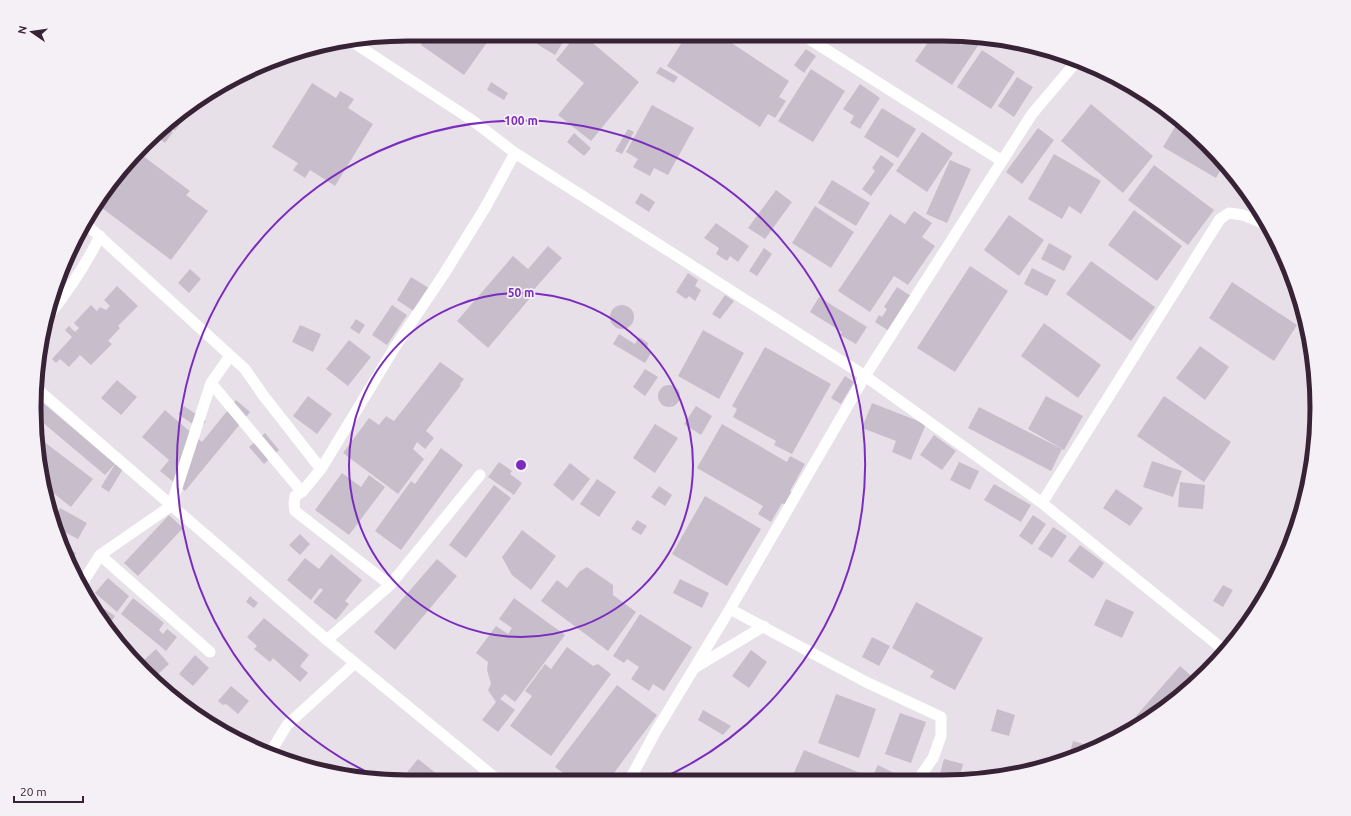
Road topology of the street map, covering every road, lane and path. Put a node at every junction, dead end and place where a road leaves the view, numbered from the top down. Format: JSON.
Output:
{"nodes":[{"id":1,"x":812,"y":41,"type":"edge"},
{"id":2,"x":356,"y":45,"type":"edge"},
{"id":3,"x":1074,"y":65,"type":"edge"},
{"id":4,"x":515,"y":153,"type":"junction"},
{"id":5,"x":1002,"y":161,"type":"junction"},
{"id":6,"x":1259,"y":222,"type":"edge"},
{"id":7,"x":89,"y":226,"type":"edge"},
{"id":8,"x":100,"y":236,"type":"junction"},
{"id":9,"x":56,"y":306,"type":"edge"},
{"id":10,"x":230,"y":356,"type":"junction"},
{"id":11,"x":865,"y":376,"type":"junction"},
{"id":12,"x":211,"y":383,"type":"junction"},
{"id":13,"x":42,"y":393,"type":"edge"},
{"id":14,"x":321,"y":469,"type":"junction"},
{"id":15,"x":480,"y":475,"type":"dead end"},
{"id":16,"x":302,"y":492,"type":"junction"},
{"id":17,"x":1042,"y":503,"type":"junction"},
{"id":18,"x":171,"y":506,"type":"junction"},
{"id":19,"x":100,"y":555,"type":"junction"},
{"id":20,"x":84,"y":579,"type":"edge"},
{"id":21,"x":390,"y":585,"type":"junction"},
{"id":22,"x":730,"y":609,"type":"junction"},
{"id":23,"x":764,"y":626,"type":"junction"},
{"id":24,"x":327,"y":640,"type":"junction"},
{"id":25,"x":1221,"y":648,"type":"edge"},
{"id":26,"x":210,"y":652,"type":"dead end"},
{"id":27,"x":355,"y":663,"type":"junction"},
{"id":28,"x":694,"y":669,"type":"junction"},
{"id":29,"x":273,"y":749,"type":"edge"},
{"id":30,"x":492,"y":775,"type":"edge"},
{"id":31,"x":632,"y":775,"type":"edge"},
{"id":32,"x":921,"y":775,"type":"edge"}],
"edges":[{"from":1,"to":5,"type":"street"},
{"from":2,"to":4,"type":"street"},
{"from":3,"to":5,"type":"street"},
{"from":4,"to":11,"type":"street"},
{"from":4,"to":14,"type":"street"},
{"from":5,"to":11,"type":"street"},
{"from":6,"to":17,"type":"street"},
{"from":7,"to":8,"type":"street"},
{"from":8,"to":9,"type":"street"},
{"from":8,"to":10,"type":"street"},
{"from":10,"to":12,"type":"street"},
{"from":10,"to":14,"type":"street"},
{"from":11,"to":17,"type":"street"},
{"from":11,"to":22,"type":"street"},
{"from":12,"to":16,"type":"street"},
{"from":12,"to":18,"type":"street"},
{"from":13,"to":18,"type":"street"},
{"from":14,"to":16,"type":"street"},
{"from":15,"to":21,"type":"street"},
{"from":16,"to":21,"type":"street"},
{"from":17,"to":25,"type":"street"},
{"from":18,"to":19,"type":"street"},
{"from":18,"to":24,"type":"street"},
{"from":19,"to":20,"type":"street"},
{"from":19,"to":26,"type":"street"},
{"from":21,"to":24,"type":"street"},
{"from":22,"to":23,"type":"street"},
{"from":22,"to":28,"type":"street"},
{"from":23,"to":28,"type":"street"},
{"from":23,"to":32,"type":"street"},
{"from":24,"to":27,"type":"street"},
{"from":27,"to":29,"type":"street"},
{"from":27,"to":30,"type":"street"},
{"from":28,"to":31,"type":"street"}]}
